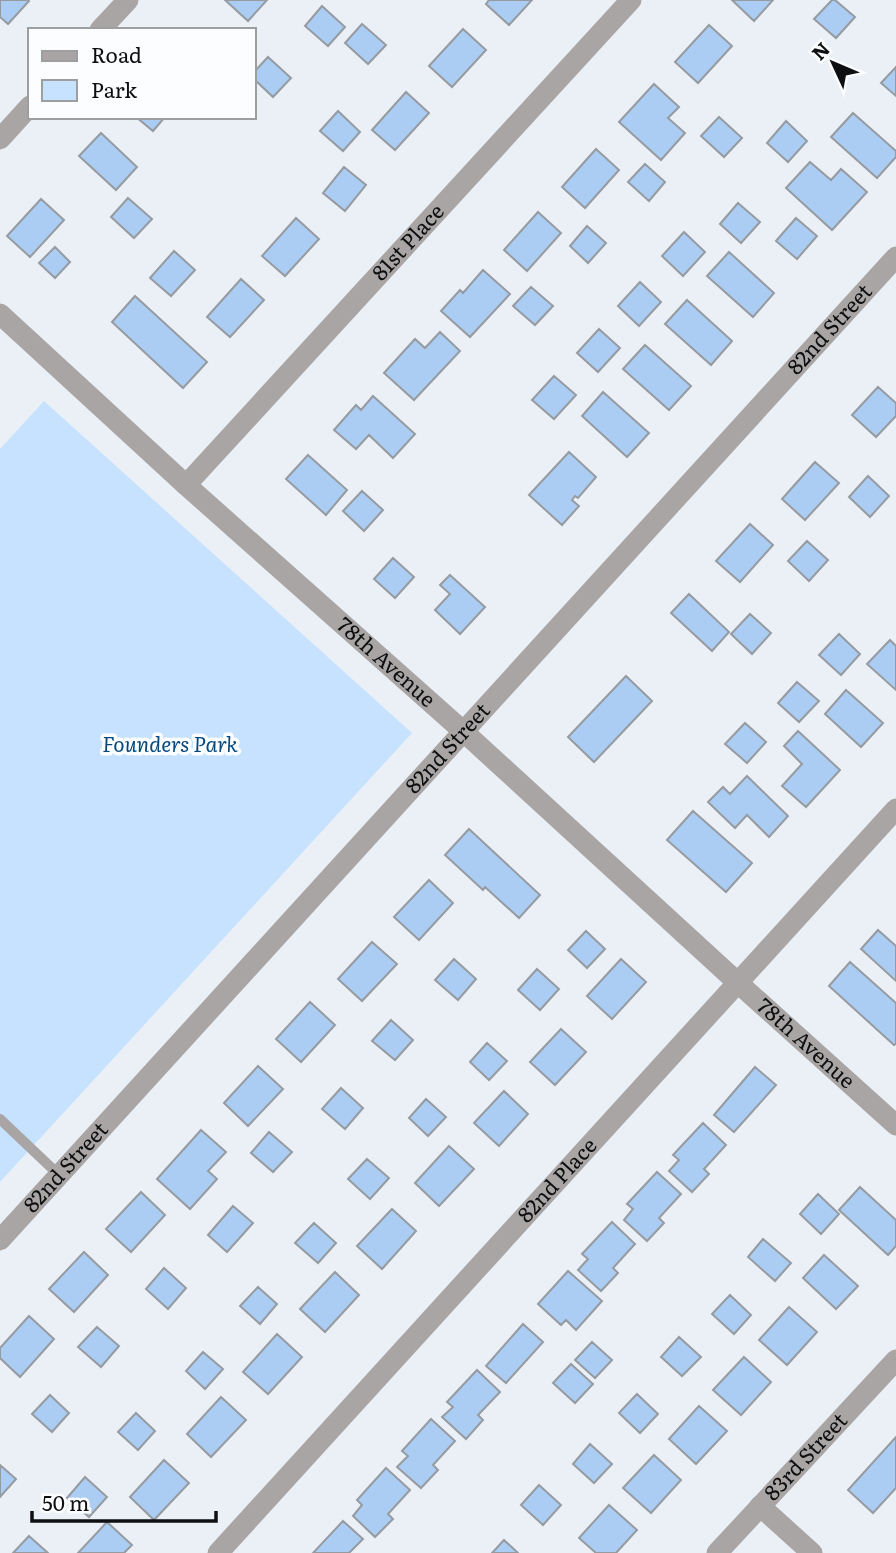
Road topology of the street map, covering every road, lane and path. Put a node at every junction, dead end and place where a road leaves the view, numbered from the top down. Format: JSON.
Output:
{"nodes":[{"id":1,"x":128,"y":0,"type":"edge"},
{"id":2,"x":631,"y":0,"type":"edge"},
{"id":3,"x":102,"y":28,"type":"edge"},
{"id":4,"x":28,"y":108,"type":"edge"},
{"id":5,"x":0,"y":139,"type":"edge"},
{"id":6,"x":896,"y":257,"type":"edge"},
{"id":7,"x":0,"y":314,"type":"edge"},
{"id":8,"x":187,"y":485,"type":"junction"},
{"id":9,"x":464,"y":732,"type":"junction"},
{"id":10,"x":896,"y":809,"type":"edge"},
{"id":11,"x":737,"y":982,"type":"junction"},
{"id":12,"x":0,"y":1119,"type":"edge"},
{"id":13,"x":896,"y":1125,"type":"edge"},
{"id":14,"x":59,"y":1175,"type":"junction"},
{"id":15,"x":0,"y":1240,"type":"edge"},
{"id":16,"x":896,"y":1360,"type":"edge"},
{"id":17,"x":760,"y":1506,"type":"junction"},
{"id":18,"x":218,"y":1553,"type":"edge"},
{"id":19,"x":717,"y":1553,"type":"edge"},
{"id":20,"x":812,"y":1553,"type":"edge"}],
"edges":[{"from":1,"to":3,"type":"street"},
{"from":2,"to":8,"type":"street","name":"81st Place"},
{"from":4,"to":5,"type":"street"},
{"from":6,"to":9,"type":"street","name":"82nd Street"},
{"from":7,"to":8,"type":"street","name":"78th Avenue"},
{"from":8,"to":9,"type":"street","name":"78th Avenue"},
{"from":9,"to":11,"type":"street","name":"78th Avenue"},
{"from":9,"to":14,"type":"street","name":"82nd Street"},
{"from":10,"to":11,"type":"street","name":"82nd Place"},
{"from":11,"to":13,"type":"street","name":"78th Avenue"},
{"from":11,"to":18,"type":"street","name":"82nd Place"},
{"from":12,"to":14,"type":"lane"},
{"from":14,"to":15,"type":"street","name":"82nd Street"},
{"from":16,"to":17,"type":"street","name":"83rd Street"},
{"from":17,"to":19,"type":"street","name":"83rd Street"},
{"from":17,"to":20,"type":"street"}]}
